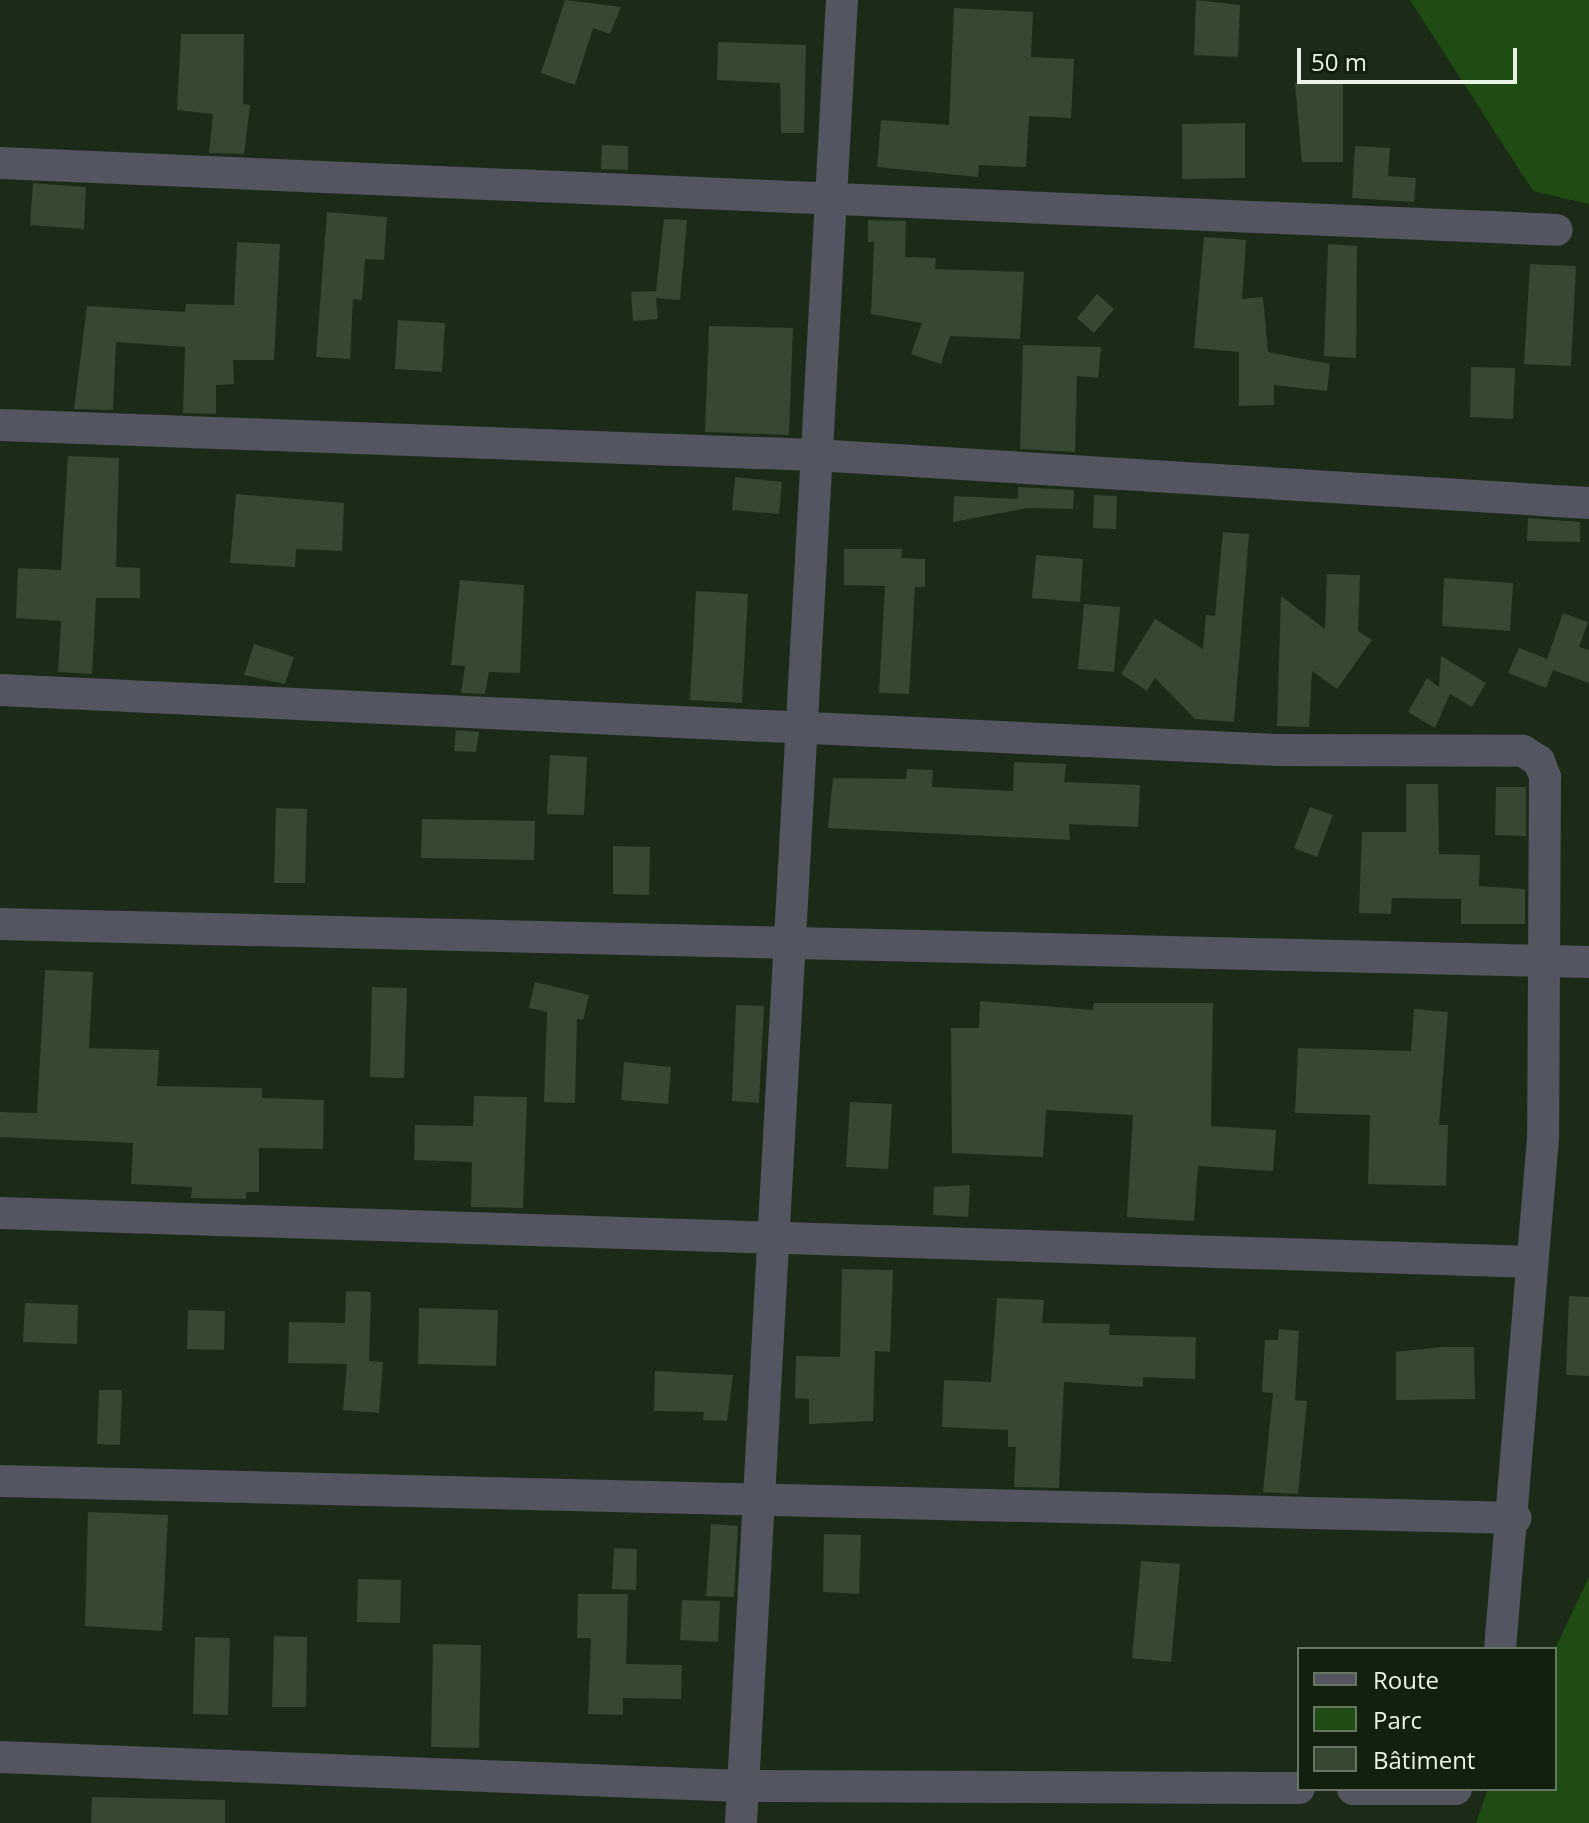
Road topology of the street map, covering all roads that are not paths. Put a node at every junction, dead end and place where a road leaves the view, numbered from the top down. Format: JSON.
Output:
{"nodes":[{"id":1,"x":842,"y":0,"type":"edge"},
{"id":2,"x":0,"y":163,"type":"edge"},
{"id":3,"x":833,"y":195,"type":"junction"},
{"id":4,"x":1557,"y":230,"type":"dead end"},
{"id":5,"x":0,"y":425,"type":"edge"},
{"id":6,"x":816,"y":455,"type":"junction"},
{"id":7,"x":1589,"y":503,"type":"edge"},
{"id":8,"x":0,"y":690,"type":"edge"},
{"id":9,"x":802,"y":723,"type":"junction"},
{"id":10,"x":0,"y":924,"type":"edge"},
{"id":11,"x":786,"y":941,"type":"junction"},
{"id":12,"x":1541,"y":962,"type":"junction"},
{"id":13,"x":1589,"y":962,"type":"edge"},
{"id":14,"x":0,"y":1213,"type":"edge"},
{"id":15,"x":776,"y":1237,"type":"junction"},
{"id":16,"x":1530,"y":1262,"type":"junction"},
{"id":17,"x":0,"y":1481,"type":"edge"},
{"id":18,"x":763,"y":1501,"type":"junction"},
{"id":19,"x":1516,"y":1518,"type":"junction"},
{"id":20,"x":1500,"y":1647,"type":"edge"},
{"id":21,"x":0,"y":1757,"type":"edge"},
{"id":22,"x":741,"y":1786,"type":"junction"},
{"id":23,"x":1297,"y":1788,"type":"edge"},
{"id":24,"x":741,"y":1823,"type":"edge"}],
"edges":[{"from":1,"to":3,"type":"street"},
{"from":2,"to":3,"type":"street"},
{"from":3,"to":4,"type":"street"},
{"from":3,"to":6,"type":"street"},
{"from":5,"to":6,"type":"street"},
{"from":6,"to":7,"type":"street"},
{"from":6,"to":9,"type":"street"},
{"from":8,"to":9,"type":"street"},
{"from":9,"to":11,"type":"street"},
{"from":9,"to":12,"type":"street"},
{"from":10,"to":11,"type":"street"},
{"from":11,"to":12,"type":"street"},
{"from":11,"to":15,"type":"street"},
{"from":12,"to":13,"type":"street"},
{"from":12,"to":16,"type":"street"},
{"from":14,"to":15,"type":"street"},
{"from":15,"to":16,"type":"street"},
{"from":15,"to":18,"type":"street"},
{"from":16,"to":19,"type":"street"},
{"from":17,"to":18,"type":"street"},
{"from":18,"to":19,"type":"street"},
{"from":18,"to":22,"type":"street"},
{"from":19,"to":20,"type":"street"},
{"from":21,"to":22,"type":"street"},
{"from":22,"to":23,"type":"street"},
{"from":22,"to":24,"type":"street"}]}
